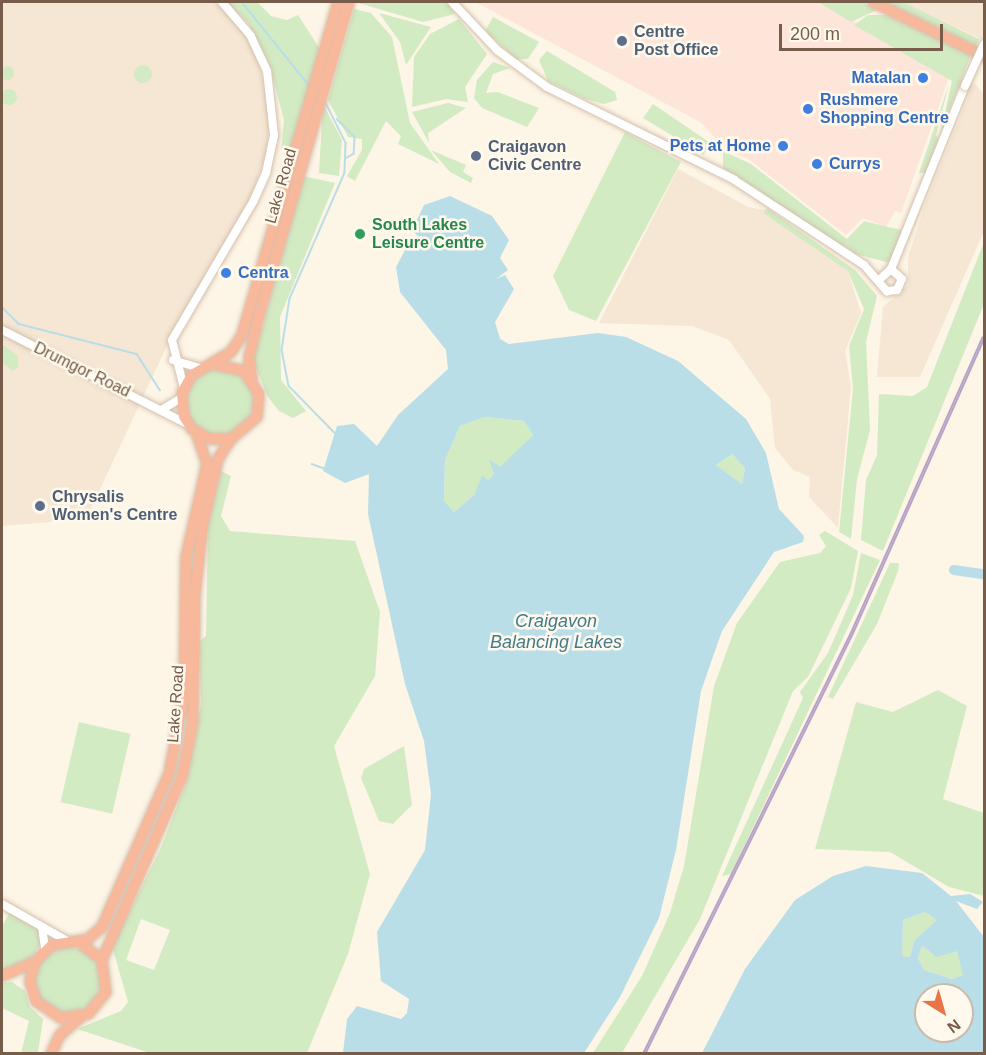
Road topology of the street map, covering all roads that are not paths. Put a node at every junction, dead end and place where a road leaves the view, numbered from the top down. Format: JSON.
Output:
{"nodes":[{"id":1,"x":222,"y":2,"type":"edge"},
{"id":2,"x":338,"y":2,"type":"edge"},
{"id":3,"x":349,"y":2,"type":"edge"},
{"id":4,"x":452,"y":2,"type":"edge"},
{"id":5,"x":873,"y":2,"type":"edge"},
{"id":6,"x":984,"y":44,"type":"edge"},
{"id":7,"x":984,"y":56,"type":"edge"},
{"id":8,"x":900,"y":256,"type":"junction"},
{"id":9,"x":864,"y":265,"type":"junction"},
{"id":10,"x":888,"y":270,"type":"junction"},
{"id":11,"x":899,"y":273,"type":"junction"},
{"id":12,"x":879,"y":280,"type":"junction"},
{"id":13,"x":2,"y":330,"type":"edge"},
{"id":14,"x":173,"y":360,"type":"junction"},
{"id":15,"x":212,"y":363,"type":"junction"},
{"id":16,"x":200,"y":368,"type":"junction"},
{"id":17,"x":252,"y":379,"type":"junction"},
{"id":18,"x":182,"y":393,"type":"junction"},
{"id":19,"x":163,"y":409,"type":"junction"},
{"id":20,"x":192,"y":428,"type":"junction"},
{"id":21,"x":231,"y":440,"type":"junction"},
{"id":22,"x":2,"y":904,"type":"edge"},
{"id":23,"x":39,"y":923,"type":"junction"},
{"id":24,"x":66,"y":941,"type":"junction"},
{"id":25,"x":79,"y":942,"type":"junction"},
{"id":26,"x":45,"y":949,"type":"junction"},
{"id":27,"x":102,"y":960,"type":"junction"},
{"id":28,"x":35,"y":962,"type":"junction"},
{"id":29,"x":2,"y":975,"type":"edge"},
{"id":30,"x":82,"y":1016,"type":"junction"},
{"id":31,"x":51,"y":1053,"type":"edge"}],
"edges":[{"from":1,"to":14,"type":"street"},
{"from":2,"to":15,"type":"highway","name":"Lake Road"},
{"from":3,"to":17,"type":"highway","name":"Lake Road"},
{"from":4,"to":9,"type":"street"},
{"from":5,"to":7,"type":"highway"},
{"from":6,"to":8,"type":"street","bridge":true},
{"from":8,"to":10,"type":"street"},
{"from":8,"to":11,"type":"street"},
{"from":9,"to":10,"type":"street"},
{"from":9,"to":12,"type":"street"},
{"from":10,"to":11,"type":"street"},
{"from":10,"to":12,"type":"street"},
{"from":11,"to":12,"type":"street"},
{"from":13,"to":19,"type":"street","name":"Drumgor Road"},
{"from":14,"to":16,"type":"street"},
{"from":14,"to":18,"type":"street"},
{"from":15,"to":16,"type":"highway"},
{"from":15,"to":17,"type":"highway"},
{"from":16,"to":18,"type":"highway"},
{"from":17,"to":21,"type":"highway"},
{"from":18,"to":19,"type":"street"},
{"from":18,"to":20,"type":"highway"},
{"from":19,"to":20,"type":"street","name":"Drumgor Road"},
{"from":20,"to":21,"type":"highway"},
{"from":20,"to":25,"type":"highway","name":"Lake Road"},
{"from":21,"to":27,"type":"highway","name":"Lake Road"},
{"from":22,"to":23,"type":"street"},
{"from":23,"to":24,"type":"street"},
{"from":23,"to":26,"type":"street"},
{"from":24,"to":25,"type":"highway"},
{"from":24,"to":26,"type":"highway"},
{"from":25,"to":27,"type":"highway"},
{"from":26,"to":28,"type":"highway"},
{"from":27,"to":30,"type":"highway"},
{"from":28,"to":29,"type":"highway"},
{"from":28,"to":30,"type":"highway"},
{"from":30,"to":31,"type":"highway"}]}
